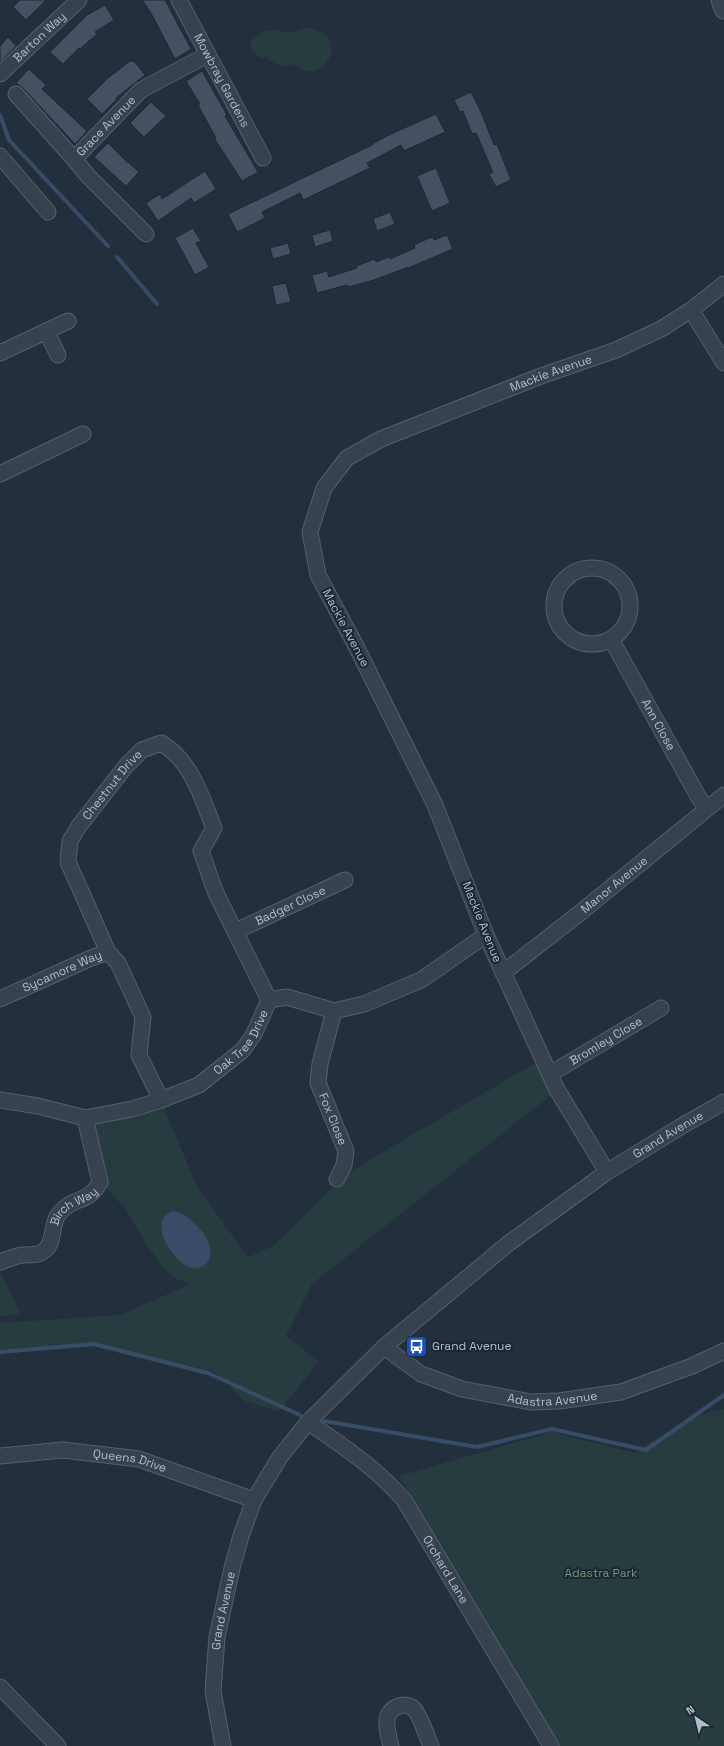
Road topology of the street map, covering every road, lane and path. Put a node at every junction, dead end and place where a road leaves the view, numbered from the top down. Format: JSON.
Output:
{"nodes":[{"id":1,"x":79,"y":0,"type":"edge"},
{"id":2,"x":721,"y":0,"type":"edge"},
{"id":3,"x":180,"y":1,"type":"edge"},
{"id":4,"x":724,"y":9,"type":"edge"},
{"id":5,"x":208,"y":55,"type":"junction"},
{"id":6,"x":0,"y":74,"type":"edge"},
{"id":7,"x":16,"y":94,"type":"dead end"},
{"id":8,"x":0,"y":156,"type":"edge"},
{"id":9,"x":263,"y":158,"type":"dead end"},
{"id":10,"x":74,"y":159,"type":"junction"},
{"id":11,"x":48,"y":212,"type":"dead end"},
{"id":12,"x":146,"y":234,"type":"dead end"},
{"id":13,"x":724,"y":284,"type":"edge"},
{"id":14,"x":691,"y":310,"type":"junction"},
{"id":15,"x":68,"y":321,"type":"dead end"},
{"id":16,"x":46,"y":331,"type":"junction"},
{"id":17,"x":0,"y":353,"type":"edge"},
{"id":18,"x":58,"y":355,"type":"dead end"},
{"id":19,"x":724,"y":363,"type":"edge"},
{"id":20,"x":83,"y":434,"type":"dead end"},
{"id":21,"x":0,"y":474,"type":"edge"},
{"id":22,"x":611,"y":639,"type":"junction"},
{"id":23,"x":724,"y":795,"type":"edge"},
{"id":24,"x":707,"y":808,"type":"junction"},
{"id":25,"x":345,"y":880,"type":"dead end"},
{"id":26,"x":236,"y":931,"type":"junction"},
{"id":27,"x":486,"y":935,"type":"junction"},
{"id":28,"x":108,"y":952,"type":"junction"},
{"id":29,"x":503,"y":973,"type":"junction"},
{"id":30,"x":0,"y":999,"type":"edge"},
{"id":31,"x":269,"y":1000,"type":"junction"},
{"id":32,"x":661,"y":1008,"type":"dead end"},
{"id":33,"x":334,"y":1011,"type":"junction"},
{"id":34,"x":550,"y":1074,"type":"junction"},
{"id":35,"x":0,"y":1100,"type":"edge"},
{"id":36,"x":161,"y":1100,"type":"junction"},
{"id":37,"x":724,"y":1102,"type":"edge"},
{"id":38,"x":85,"y":1118,"type":"junction"},
{"id":39,"x":607,"y":1172,"type":"junction"},
{"id":40,"x":337,"y":1179,"type":"dead end"},
{"id":41,"x":0,"y":1262,"type":"edge"},
{"id":42,"x":384,"y":1347,"type":"junction"},
{"id":43,"x":724,"y":1351,"type":"edge"},
{"id":44,"x":308,"y":1422,"type":"junction"},
{"id":45,"x":0,"y":1456,"type":"edge"},
{"id":46,"x":254,"y":1500,"type":"junction"},
{"id":47,"x":0,"y":1687,"type":"edge"},
{"id":48,"x":58,"y":1746,"type":"edge"},
{"id":49,"x":223,"y":1746,"type":"edge"},
{"id":50,"x":391,"y":1746,"type":"edge"},
{"id":51,"x":431,"y":1746,"type":"edge"},
{"id":52,"x":551,"y":1746,"type":"edge"}],
"edges":[{"from":1,"to":6,"type":"street","name":"Barton Way"},
{"from":2,"to":4,"type":"street"},
{"from":3,"to":5,"type":"street","name":"Mowbray Gardens"},
{"from":5,"to":9,"type":"street","name":"Mowbray Gardens"},
{"from":5,"to":10,"type":"street","name":"Grace Avenue"},
{"from":7,"to":10,"type":"street"},
{"from":8,"to":11,"type":"street"},
{"from":10,"to":12,"type":"street","name":"Grace Avenue"},
{"from":13,"to":14,"type":"street","name":"Mackie Avenue"},
{"from":14,"to":19,"type":"street"},
{"from":14,"to":27,"type":"street","name":"Mackie Avenue"},
{"from":15,"to":16,"type":"street"},
{"from":16,"to":17,"type":"street"},
{"from":16,"to":18,"type":"street"},
{"from":20,"to":21,"type":"street"},
{"from":22,"to":22,"type":"street"},
{"from":22,"to":24,"type":"street","name":"Ann Close"},
{"from":23,"to":24,"type":"street","name":"Manor Avenue"},
{"from":24,"to":29,"type":"street","name":"Manor Avenue"},
{"from":25,"to":26,"type":"street","name":"Badger Close"},
{"from":26,"to":28,"type":"street","name":"Chestnut Drive"},
{"from":26,"to":31,"type":"street"},
{"from":27,"to":29,"type":"street","name":"Mackie Avenue"},
{"from":27,"to":33,"type":"street","name":"Oak Tree Drive"},
{"from":28,"to":30,"type":"street","name":"Sycamore Way"},
{"from":28,"to":36,"type":"street","name":"Sycamore Way"},
{"from":29,"to":34,"type":"street","name":"Mackie Avenue"},
{"from":31,"to":33,"type":"street","name":"Oak Tree Drive"},
{"from":31,"to":36,"type":"street","name":"Oak Tree Drive"},
{"from":32,"to":34,"type":"street","name":"Bromley Close"},
{"from":33,"to":40,"type":"street","name":"Fox Close"},
{"from":34,"to":39,"type":"street","name":"Mackie Avenue"},
{"from":35,"to":38,"type":"street","name":"Oak Tree Drive"},
{"from":36,"to":38,"type":"street","name":"Oak Tree Drive"},
{"from":37,"to":39,"type":"street","name":"Grand Avenue"},
{"from":38,"to":41,"type":"street","name":"Birch Way"},
{"from":39,"to":42,"type":"street","name":"Grand Avenue"},
{"from":42,"to":43,"type":"street","name":"Adastra Avenue"},
{"from":42,"to":44,"type":"street","name":"Grand Avenue"},
{"from":44,"to":46,"type":"street","name":"Grand Avenue"},
{"from":44,"to":52,"type":"street","name":"Orchard Lane"},
{"from":45,"to":46,"type":"street","name":"Queens Drive"},
{"from":46,"to":49,"type":"street","name":"Grand Avenue"},
{"from":47,"to":48,"type":"street"},
{"from":50,"to":51,"type":"street"}]}
